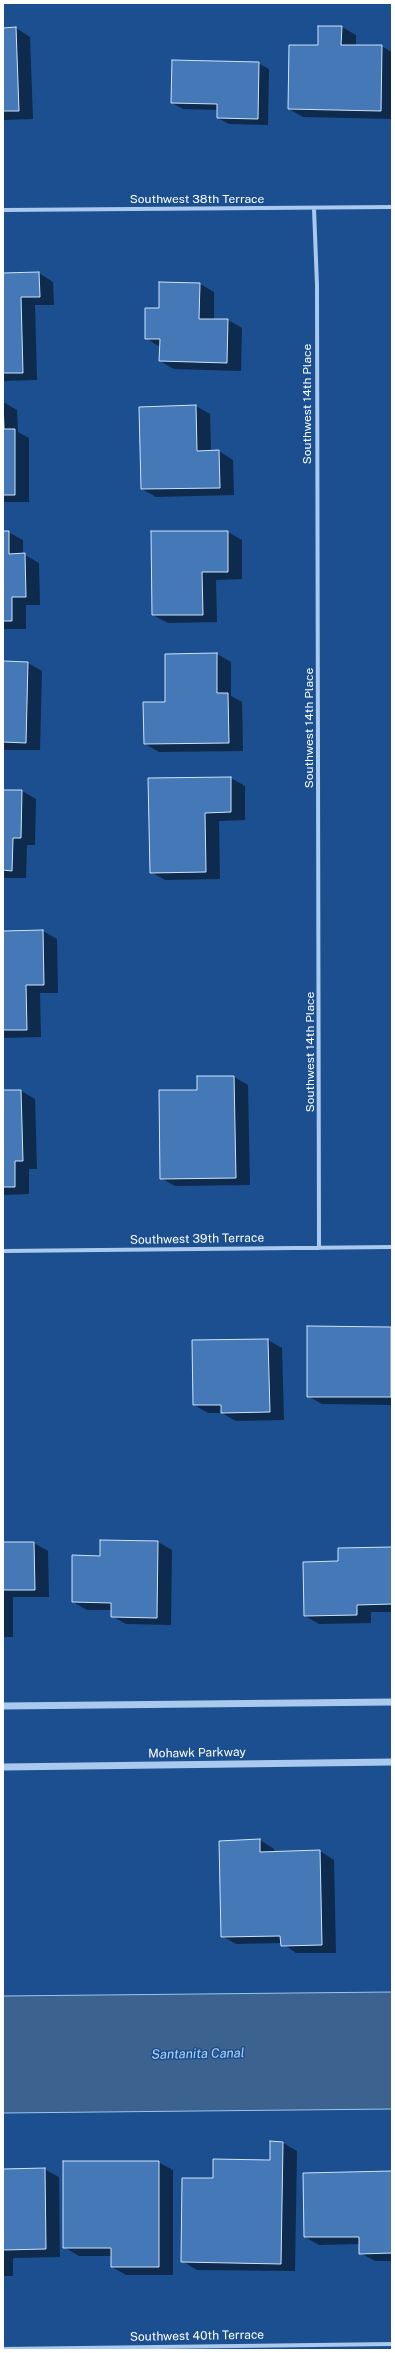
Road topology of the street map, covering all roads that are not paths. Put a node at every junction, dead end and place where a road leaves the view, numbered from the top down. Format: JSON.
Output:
{"nodes":[{"id":1,"x":392,"y":208,"type":"edge"},
{"id":2,"x":314,"y":209,"type":"junction"},
{"id":3,"x":3,"y":210,"type":"edge"},
{"id":4,"x":392,"y":1247,"type":"edge"},
{"id":5,"x":319,"y":1248,"type":"junction"},
{"id":6,"x":3,"y":1251,"type":"edge"},
{"id":7,"x":392,"y":1702,"type":"edge"},
{"id":8,"x":3,"y":1706,"type":"edge"},
{"id":9,"x":392,"y":1762,"type":"edge"},
{"id":10,"x":3,"y":1767,"type":"edge"},
{"id":11,"x":334,"y":2344,"type":"junction"},
{"id":12,"x":392,"y":2344,"type":"edge"},
{"id":13,"x":3,"y":2349,"type":"edge"},
{"id":14,"x":334,"y":2350,"type":"edge"}],
"edges":[{"from":1,"to":2,"type":"street","name":"Southwest 38th Terrace"},
{"from":2,"to":3,"type":"street","name":"Southwest 38th Terrace"},
{"from":2,"to":5,"type":"street","name":"Southwest 14th Place"},
{"from":4,"to":5,"type":"street","name":"Southwest 39th Terrace"},
{"from":5,"to":6,"type":"street","name":"Southwest 39th Terrace"},
{"from":7,"to":8,"type":"street"},
{"from":9,"to":10,"type":"street","name":"Mohawk Parkway"},
{"from":11,"to":12,"type":"street","name":"Southwest 40th Terrace"},
{"from":11,"to":13,"type":"street","name":"Southwest 40th Terrace"},
{"from":11,"to":14,"type":"street"}]}
